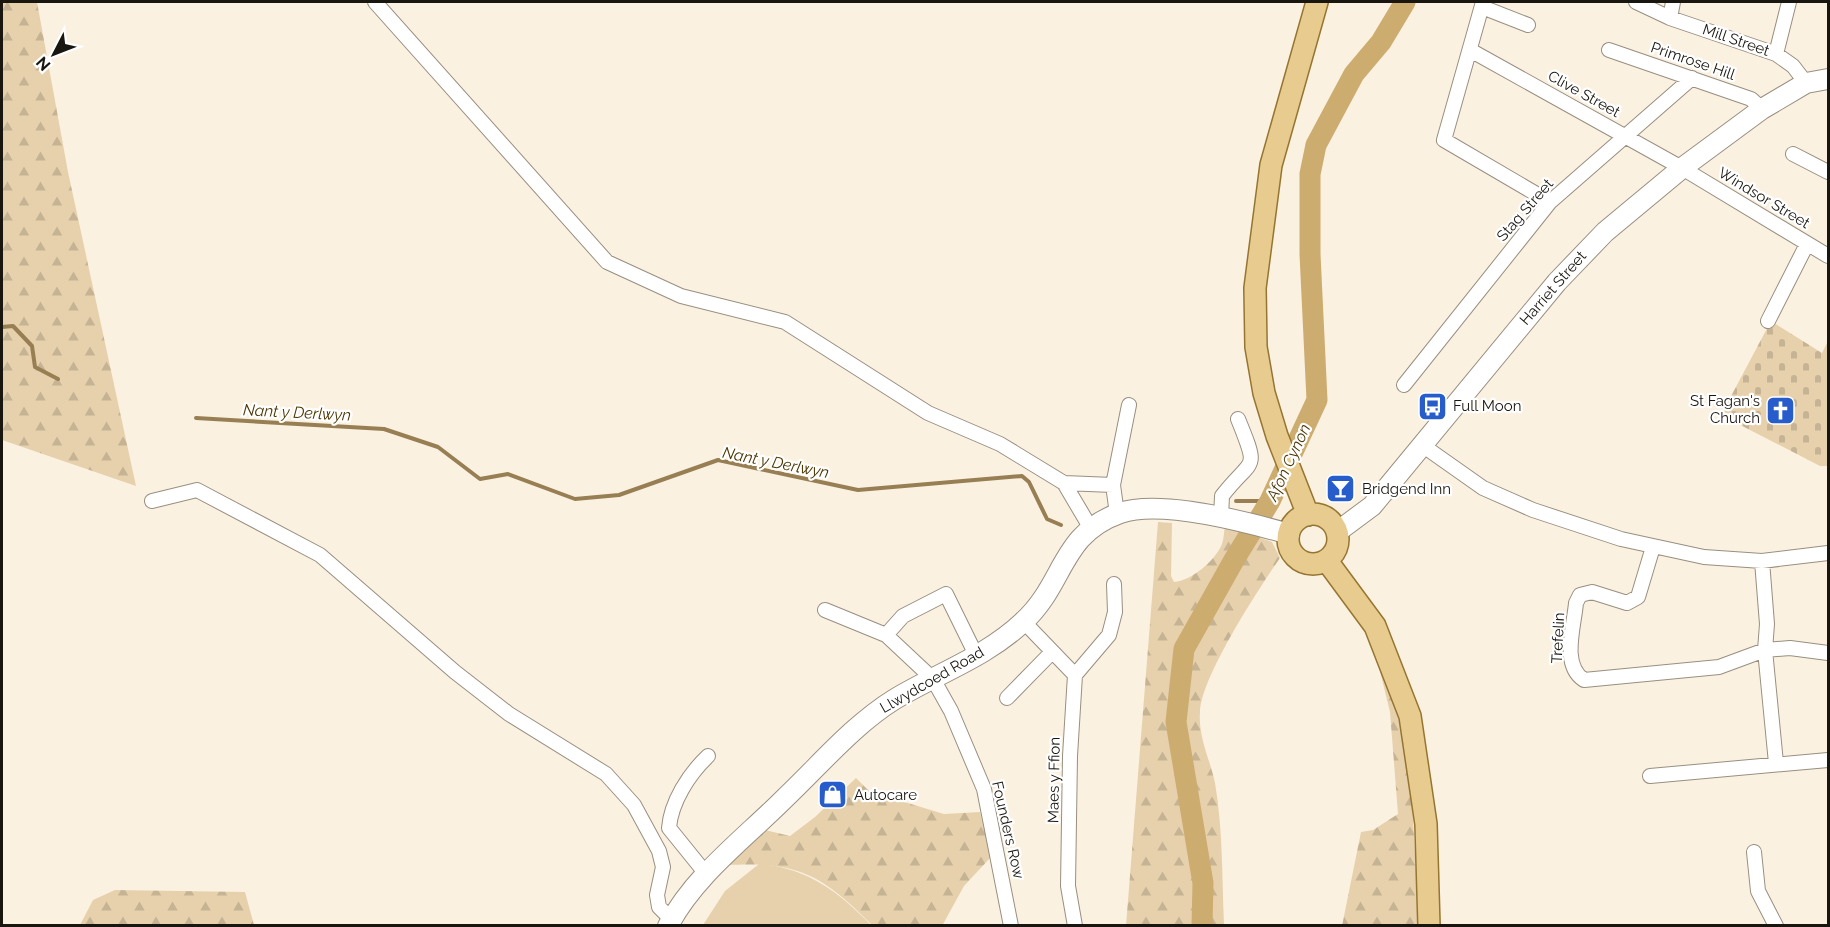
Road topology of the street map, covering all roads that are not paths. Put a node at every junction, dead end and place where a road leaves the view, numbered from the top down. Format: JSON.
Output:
{"nodes":[{"id":1,"x":375,"y":2,"type":"edge"},
{"id":2,"x":1317,"y":2,"type":"edge"},
{"id":3,"x":1636,"y":2,"type":"edge"},
{"id":4,"x":1674,"y":2,"type":"edge"},
{"id":5,"x":1789,"y":2,"type":"edge"},
{"id":6,"x":1483,"y":4,"type":"edge"},
{"id":7,"x":1670,"y":18,"type":"junction"},
{"id":8,"x":1528,"y":25,"type":"dead end"},
{"id":9,"x":1470,"y":50,"type":"junction"},
{"id":10,"x":1609,"y":50,"type":"dead end"},
{"id":11,"x":1776,"y":54,"type":"junction"},
{"id":12,"x":1692,"y":78,"type":"junction"},
{"id":13,"x":1828,"y":79,"type":"edge"},
{"id":14,"x":1806,"y":83,"type":"junction"},
{"id":15,"x":1762,"y":109,"type":"junction"},
{"id":16,"x":1624,"y":135,"type":"junction"},
{"id":17,"x":1793,"y":154,"type":"dead end"},
{"id":18,"x":1682,"y":168,"type":"junction"},
{"id":19,"x":1828,"y":172,"type":"edge"},
{"id":20,"x":1550,"y":202,"type":"junction"},
{"id":21,"x":1807,"y":244,"type":"junction"},
{"id":22,"x":1828,"y":256,"type":"edge"},
{"id":23,"x":1768,"y":321,"type":"dead end"},
{"id":24,"x":1404,"y":385,"type":"dead end"},
{"id":25,"x":1129,"y":405,"type":"dead end"},
{"id":26,"x":1238,"y":419,"type":"dead end"},
{"id":27,"x":1422,"y":445,"type":"junction"},
{"id":28,"x":1064,"y":483,"type":"junction"},
{"id":29,"x":1113,"y":485,"type":"junction"},
{"id":30,"x":152,"y":501,"type":"dead end"},
{"id":31,"x":1117,"y":514,"type":"junction"},
{"id":32,"x":1308,"y":515,"type":"junction"},
{"id":33,"x":1231,"y":520,"type":"junction"},
{"id":34,"x":1090,"y":527,"type":"junction"},
{"id":35,"x":1281,"y":531,"type":"junction"},
{"id":36,"x":1337,"y":532,"type":"junction"},
{"id":37,"x":1653,"y":547,"type":"junction"},
{"id":38,"x":1828,"y":553,"type":"edge"},
{"id":39,"x":1327,"y":561,"type":"junction"},
{"id":40,"x":1762,"y":561,"type":"junction"},
{"id":41,"x":1114,"y":584,"type":"dead end"},
{"id":42,"x":825,"y":610,"type":"dead end"},
{"id":43,"x":1024,"y":622,"type":"junction"},
{"id":44,"x":886,"y":635,"type":"junction"},
{"id":45,"x":1765,"y":650,"type":"junction"},
{"id":46,"x":1052,"y":652,"type":"junction"},
{"id":47,"x":1828,"y":653,"type":"edge"},
{"id":48,"x":977,"y":657,"type":"junction"},
{"id":49,"x":1075,"y":675,"type":"junction"},
{"id":50,"x":933,"y":679,"type":"junction"},
{"id":51,"x":1007,"y":699,"type":"dead end"},
{"id":52,"x":708,"y":756,"type":"dead end"},
{"id":53,"x":1828,"y":760,"type":"edge"},
{"id":54,"x":1776,"y":763,"type":"junction"},
{"id":55,"x":1650,"y":776,"type":"dead end"},
{"id":56,"x":1754,"y":852,"type":"dead end"},
{"id":57,"x":707,"y":875,"type":"junction"},
{"id":58,"x":669,"y":922,"type":"edge"},
{"id":59,"x":1011,"y":926,"type":"edge"},
{"id":60,"x":1076,"y":926,"type":"edge"},
{"id":61,"x":1429,"y":926,"type":"edge"},
{"id":62,"x":1776,"y":926,"type":"edge"}],
"edges":[{"from":1,"to":28,"type":"street"},
{"from":2,"to":32,"type":"main road"},
{"from":3,"to":7,"type":"street","name":"Mill Street"},
{"from":4,"to":7,"type":"street"},
{"from":5,"to":11,"type":"street"},
{"from":6,"to":8,"type":"street"},
{"from":6,"to":9,"type":"street"},
{"from":7,"to":11,"type":"street","name":"Mill Street"},
{"from":9,"to":16,"type":"street","name":"Clive Street"},
{"from":9,"to":20,"type":"street"},
{"from":10,"to":12,"type":"street","name":"Primrose Hill"},
{"from":11,"to":14,"type":"street","name":"Mill Street"},
{"from":12,"to":15,"type":"street","name":"Primrose Hill"},
{"from":12,"to":16,"type":"street","name":"Stag Street"},
{"from":13,"to":14,"type":"main road"},
{"from":14,"to":15,"type":"main road","name":"Harriet Street"},
{"from":15,"to":18,"type":"main road","name":"Harriet Street"},
{"from":16,"to":18,"type":"street","name":"Clive Street"},
{"from":16,"to":20,"type":"street","name":"Stag Street"},
{"from":17,"to":19,"type":"street"},
{"from":18,"to":21,"type":"street","name":"Windsor Street"},
{"from":18,"to":27,"type":"main road","name":"Harriet Street"},
{"from":20,"to":24,"type":"street","name":"Stag Street"},
{"from":21,"to":22,"type":"street","name":"Windsor Street"},
{"from":21,"to":23,"type":"street"},
{"from":25,"to":29,"type":"street"},
{"from":26,"to":33,"type":"street"},
{"from":27,"to":36,"type":"main road","name":"Harriet Street"},
{"from":27,"to":37,"type":"street"},
{"from":28,"to":29,"type":"street"},
{"from":28,"to":34,"type":"street"},
{"from":29,"to":31,"type":"street"},
{"from":30,"to":58,"type":"street"},
{"from":31,"to":33,"type":"main road"},
{"from":31,"to":34,"type":"main road","name":"Llwydcoed Road"},
{"from":32,"to":35,"type":"main road"},
{"from":32,"to":36,"type":"main road"},
{"from":33,"to":35,"type":"main road"},
{"from":34,"to":43,"type":"main road","name":"Llwydcoed Road"},
{"from":35,"to":39,"type":"main road"},
{"from":36,"to":39,"type":"main road"},
{"from":37,"to":40,"type":"street"},
{"from":37,"to":45,"type":"street","name":"Trefelin"},
{"from":38,"to":40,"type":"street"},
{"from":39,"to":61,"type":"main road"},
{"from":40,"to":45,"type":"street"},
{"from":41,"to":49,"type":"street"},
{"from":42,"to":44,"type":"street"},
{"from":43,"to":46,"type":"street"},
{"from":43,"to":48,"type":"main road","name":"Llwydcoed Road"},
{"from":44,"to":48,"type":"street"},
{"from":44,"to":50,"type":"street","name":"Founders Row"},
{"from":45,"to":47,"type":"street","name":"Trefelin"},
{"from":45,"to":54,"type":"street"},
{"from":46,"to":49,"type":"street"},
{"from":46,"to":51,"type":"street"},
{"from":48,"to":50,"type":"main road","name":"Llwydcoed Road"},
{"from":49,"to":60,"type":"street","name":"Maes y Ffion"},
{"from":50,"to":57,"type":"main road","name":"Llwydcoed Road"},
{"from":50,"to":59,"type":"street","name":"Founders Row"},
{"from":52,"to":57,"type":"street"},
{"from":53,"to":54,"type":"street"},
{"from":54,"to":55,"type":"street"},
{"from":56,"to":62,"type":"street"},
{"from":57,"to":58,"type":"main road","name":"Llwydcoed Road"}]}
